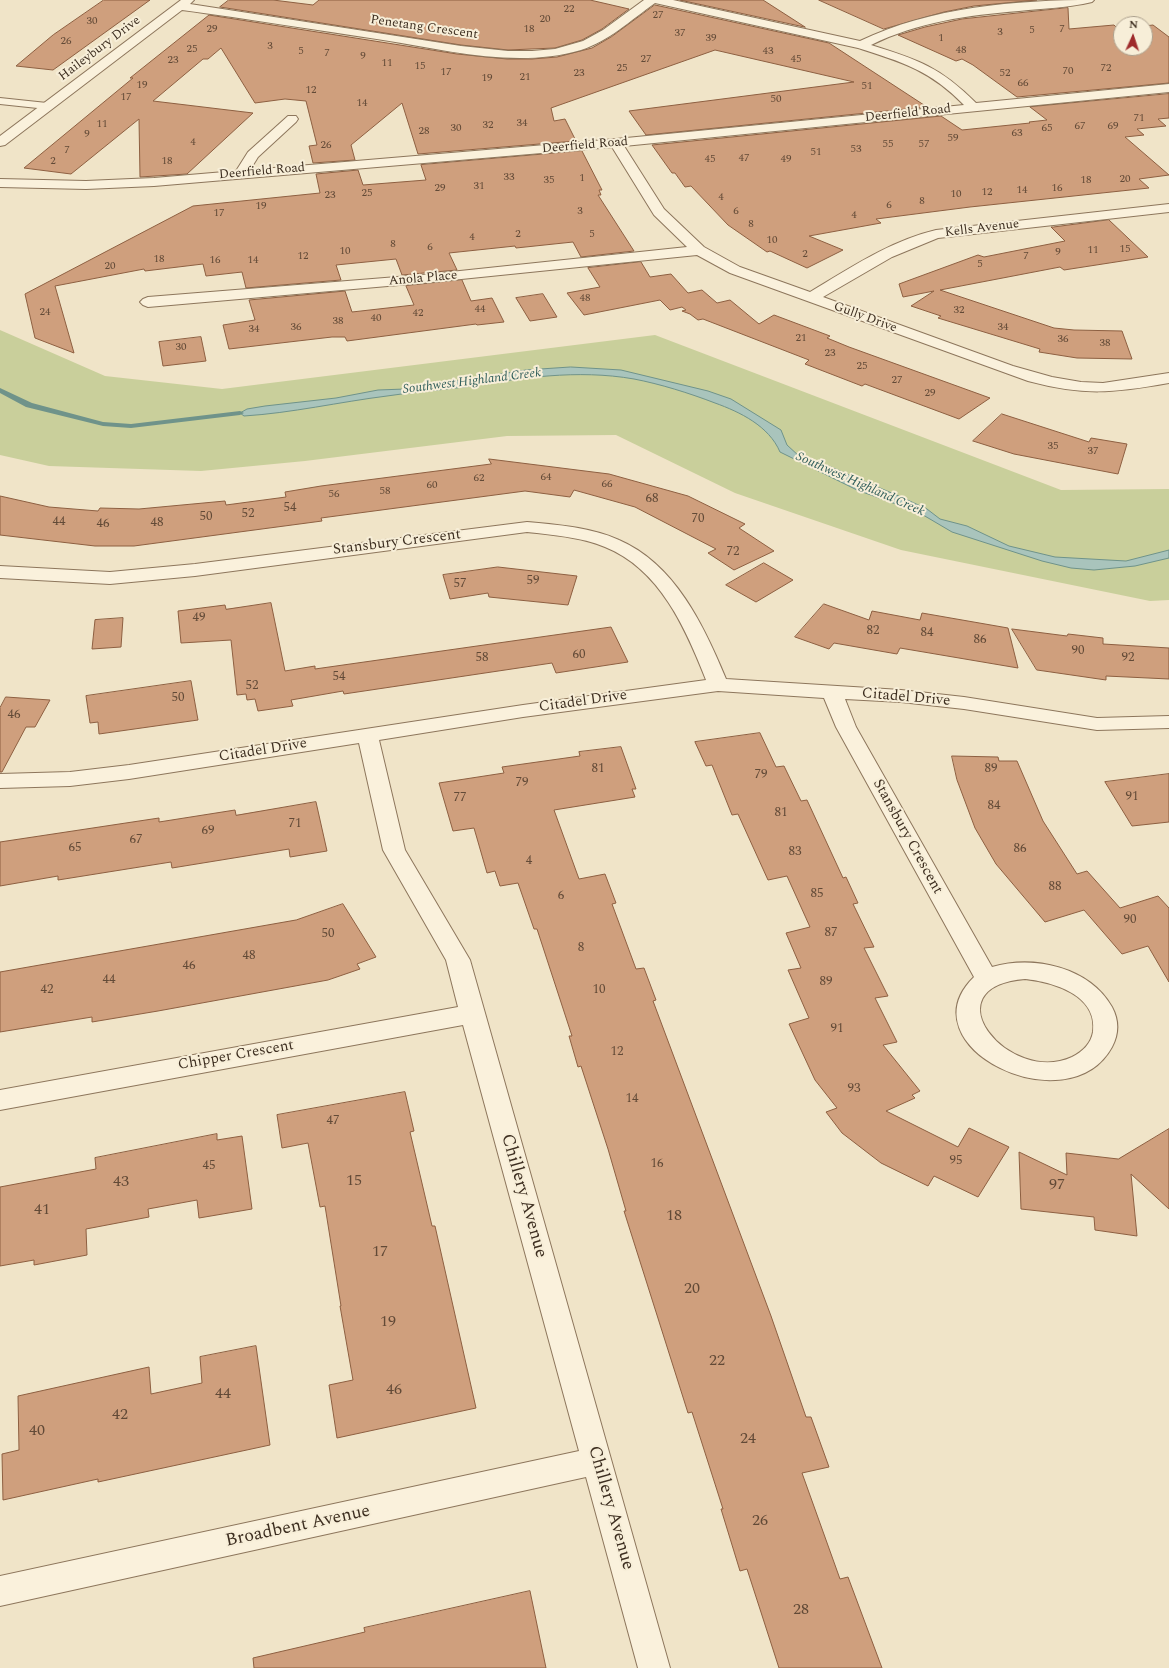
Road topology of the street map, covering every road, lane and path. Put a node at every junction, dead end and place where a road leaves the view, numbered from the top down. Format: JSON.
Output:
{"nodes":[{"id":1,"x":651,"y":0,"type":"edge"},
{"id":2,"x":658,"y":0,"type":"edge"},
{"id":3,"x":1088,"y":0,"type":"edge"},
{"id":4,"x":184,"y":3,"type":"edge"},
{"id":5,"x":861,"y":45,"type":"junction"},
{"id":6,"x":1169,"y":88,"type":"edge"},
{"id":7,"x":0,"y":101,"type":"edge"},
{"id":8,"x":47,"y":106,"type":"junction"},
{"id":9,"x":974,"y":107,"type":"junction"},
{"id":10,"x":292,"y":119,"type":"dead end"},
{"id":11,"x":0,"y":142,"type":"edge"},
{"id":12,"x":616,"y":143,"type":"junction"},
{"id":13,"x":241,"y":174,"type":"junction"},
{"id":14,"x":0,"y":183,"type":"edge"},
{"id":15,"x":1169,"y":208,"type":"edge"},
{"id":16,"x":698,"y":250,"type":"junction"},
{"id":17,"x":811,"y":298,"type":"junction"},
{"id":18,"x":148,"y":302,"type":"dead end"},
{"id":19,"x":1169,"y":378,"type":"edge"},
{"id":20,"x":0,"y":572,"type":"edge"},
{"id":21,"x":718,"y":685,"type":"junction"},
{"id":22,"x":832,"y":692,"type":"junction"},
{"id":23,"x":1169,"y":722,"type":"edge"},
{"id":24,"x":367,"y":735,"type":"junction"},
{"id":25,"x":0,"y":781,"type":"edge"},
{"id":26,"x":987,"y":979,"type":"junction"},
{"id":27,"x":472,"y":1014,"type":"junction"},
{"id":28,"x":0,"y":1100,"type":"edge"},
{"id":29,"x":597,"y":1461,"type":"junction"},
{"id":30,"x":0,"y":1592,"type":"edge"},
{"id":31,"x":654,"y":1668,"type":"edge"}],
"edges":[{"from":1,"to":4,"type":"street","name":"Penetang Crescent"},
{"from":2,"to":5,"type":"street"},
{"from":3,"to":5,"type":"street"},
{"from":4,"to":8,"type":"street","name":"Haileybury Drive"},
{"from":5,"to":9,"type":"street"},
{"from":6,"to":9,"type":"street","name":"Deerfield Road"},
{"from":7,"to":8,"type":"lane"},
{"from":8,"to":11,"type":"street"},
{"from":9,"to":12,"type":"street","name":"Deerfield Road"},
{"from":10,"to":13,"type":"street"},
{"from":12,"to":13,"type":"street","name":"Deerfield Road"},
{"from":12,"to":16,"type":"street","name":"Gully Drive"},
{"from":13,"to":14,"type":"street","name":"Deerfield Road"},
{"from":15,"to":17,"type":"street","name":"Kells Avenue"},
{"from":16,"to":17,"type":"street","name":"Gully Drive"},
{"from":16,"to":18,"type":"street","name":"Anola Place"},
{"from":17,"to":19,"type":"street","name":"Gully Drive"},
{"from":20,"to":21,"type":"street","name":"Stansbury Crescent"},
{"from":21,"to":22,"type":"street","name":"Citadel Drive"},
{"from":21,"to":24,"type":"street","name":"Citadel Drive"},
{"from":22,"to":23,"type":"street","name":"Citadel Drive"},
{"from":22,"to":26,"type":"street","name":"Stansbury Crescent"},
{"from":24,"to":25,"type":"street","name":"Citadel Drive"},
{"from":24,"to":27,"type":"street","name":"Chillery Avenue"},
{"from":26,"to":26,"type":"street"},
{"from":27,"to":28,"type":"street","name":"Chipper Crescent"},
{"from":27,"to":29,"type":"street","name":"Chillery Avenue"},
{"from":29,"to":30,"type":"street","name":"Broadbent Avenue"},
{"from":29,"to":31,"type":"street","name":"Chillery Avenue"}]}
